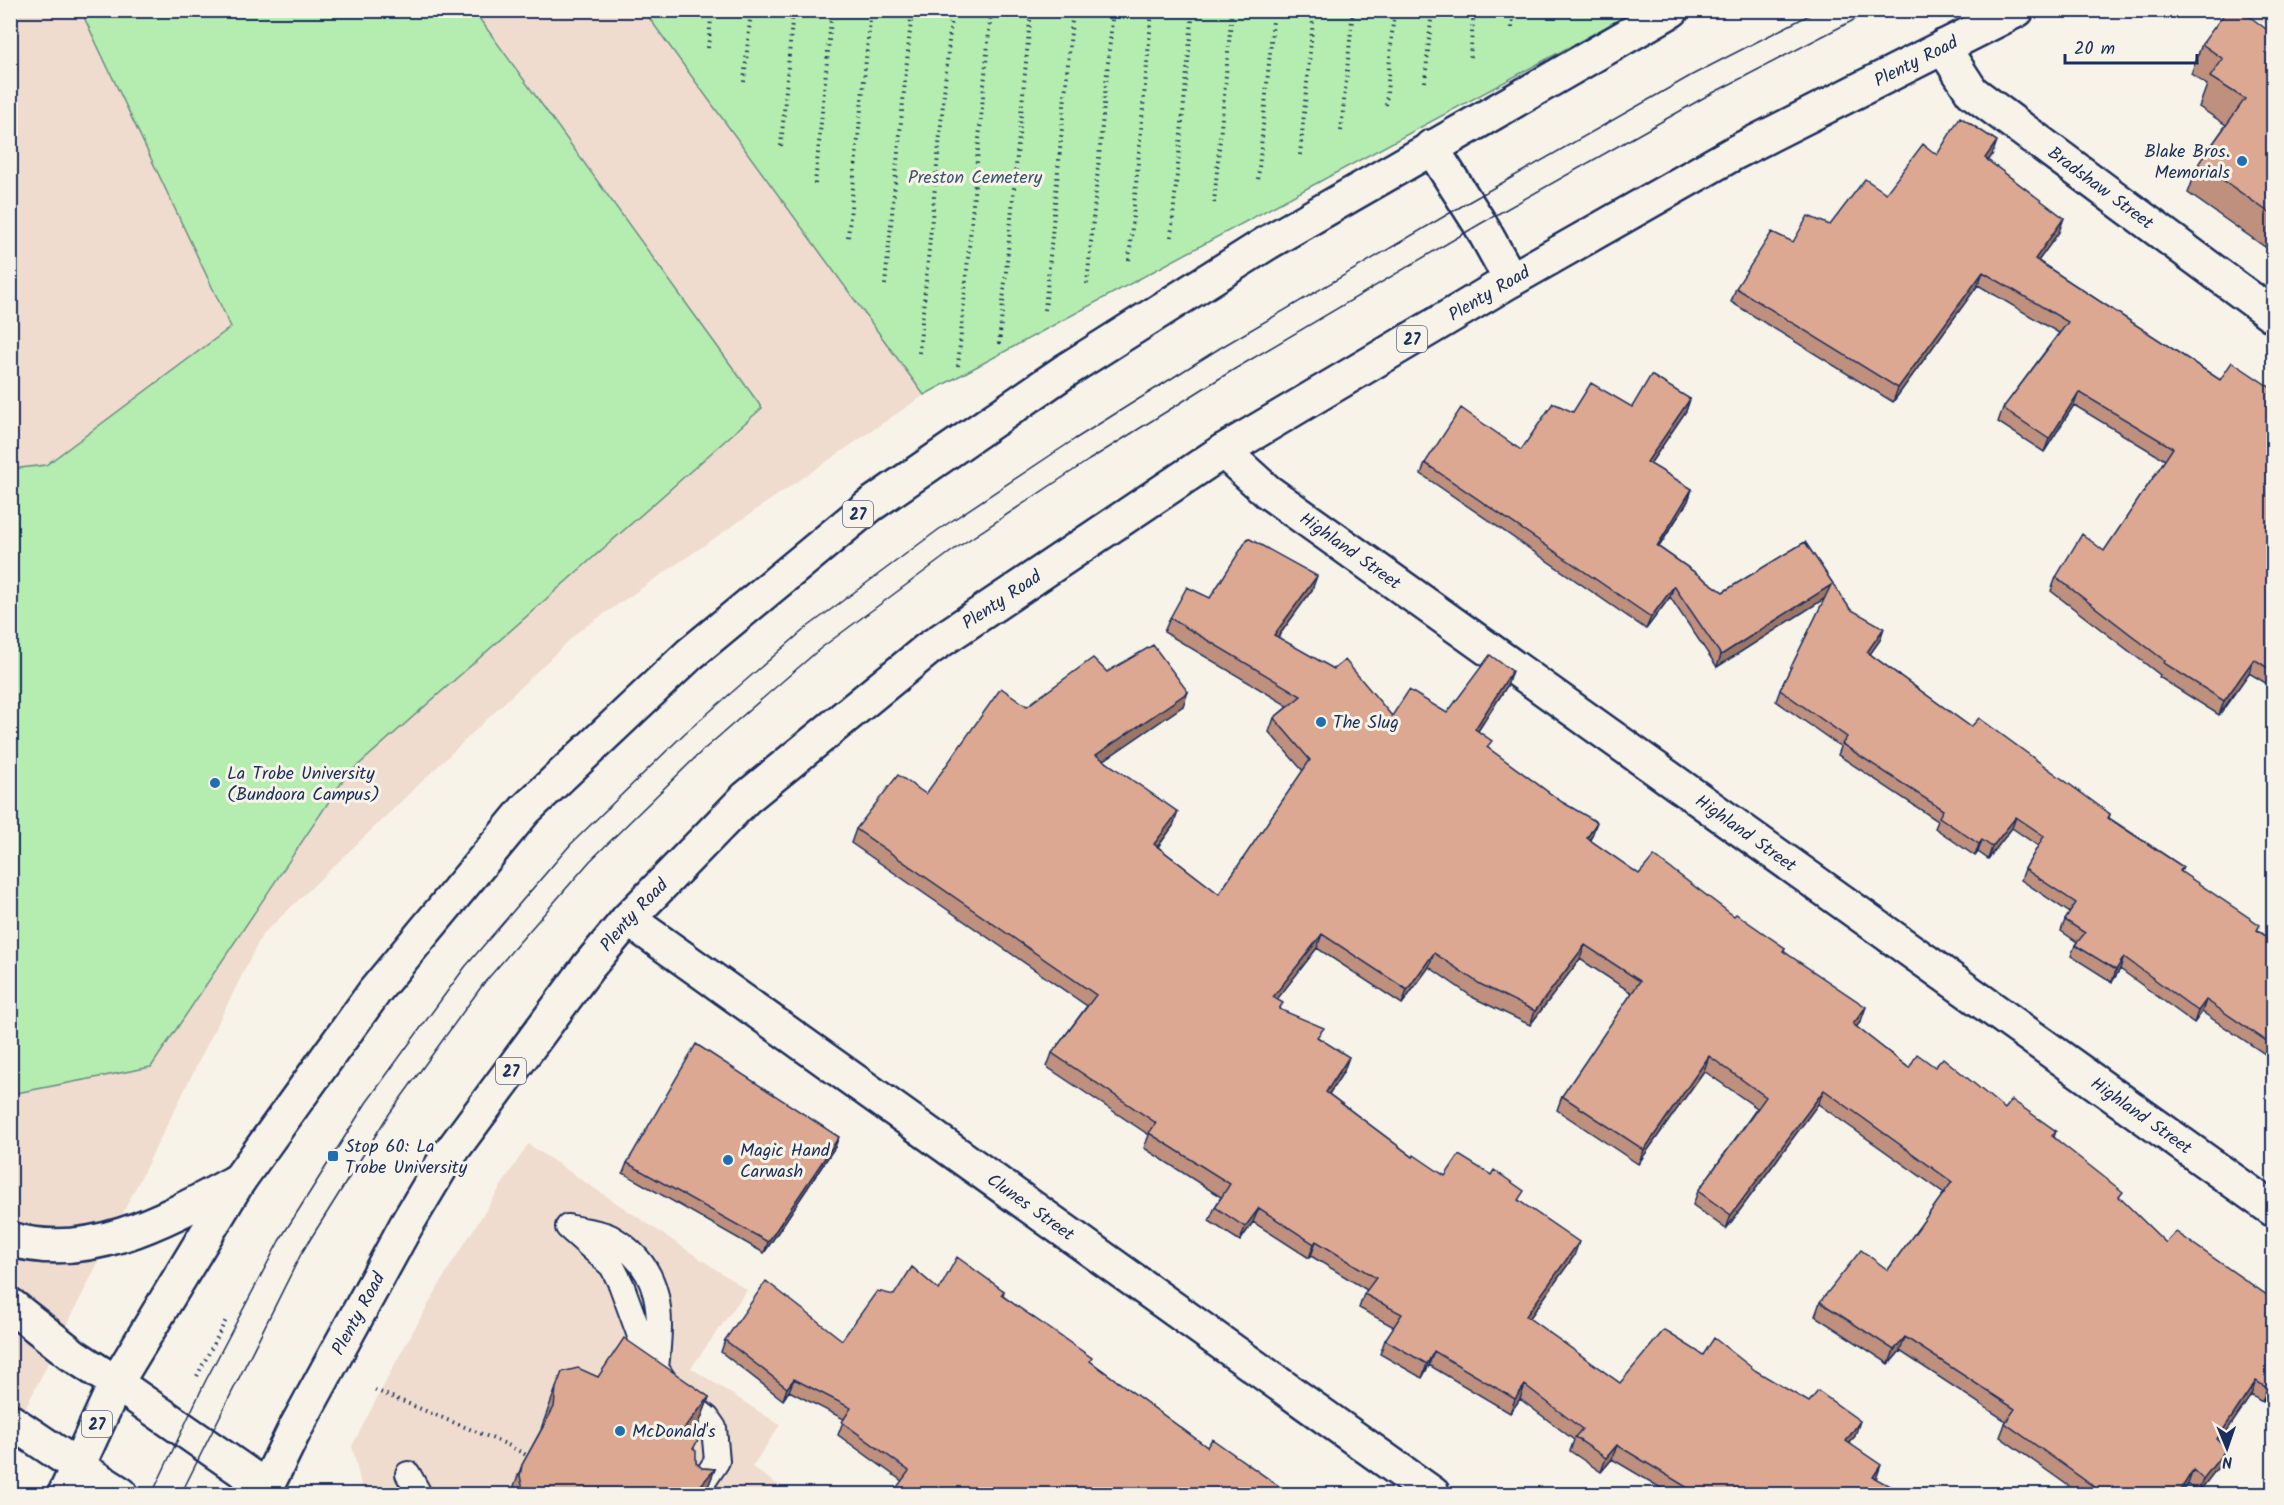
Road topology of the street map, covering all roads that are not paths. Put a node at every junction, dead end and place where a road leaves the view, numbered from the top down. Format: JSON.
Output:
{"nodes":[{"id":1,"x":1672,"y":10,"type":"edge"},
{"id":2,"x":2017,"y":10,"type":"edge"},
{"id":3,"x":1943,"y":47,"type":"junction"},
{"id":4,"x":1431,"y":147,"type":"junction"},
{"id":5,"x":1511,"y":280,"type":"junction"},
{"id":6,"x":2274,"y":316,"type":"edge"},
{"id":7,"x":1223,"y":451,"type":"junction"},
{"id":8,"x":628,"y":919,"type":"junction"},
{"id":9,"x":239,"y":1180,"type":"junction"},
{"id":10,"x":2274,"y":1210,"type":"edge"},
{"id":11,"x":561,"y":1224,"type":"dead end"},
{"id":12,"x":10,"y":1239,"type":"edge"},
{"id":13,"x":10,"y":1305,"type":"edge"},
{"id":14,"x":116,"y":1383,"type":"junction"},
{"id":15,"x":10,"y":1421,"type":"edge"},
{"id":16,"x":71,"y":1480,"type":"edge"},
{"id":17,"x":265,"y":1491,"type":"edge"},
{"id":18,"x":121,"y":1494,"type":"edge"},
{"id":19,"x":695,"y":1494,"type":"edge"},
{"id":20,"x":1433,"y":1494,"type":"edge"}],
"edges":[{"from":1,"to":4,"type":"main road","number":"27"},
{"from":2,"to":3,"type":"main road","name":"Plenty Road","number":"27"},
{"from":3,"to":5,"type":"main road","name":"Plenty Road","number":"27"},
{"from":3,"to":6,"type":"main road","name":"Bradshaw Street"},
{"from":4,"to":5,"type":"main road"},
{"from":4,"to":9,"type":"main road","number":"27"},
{"from":5,"to":7,"type":"main road","name":"Plenty Road","number":"27"},
{"from":7,"to":8,"type":"main road","name":"Plenty Road","number":"27"},
{"from":7,"to":10,"type":"main road","name":"Highland Street"},
{"from":8,"to":17,"type":"main road","name":"Plenty Road","number":"27"},
{"from":8,"to":20,"type":"main road","name":"Clunes Street"},
{"from":9,"to":12,"type":"main road"},
{"from":9,"to":14,"type":"main road","number":"27"},
{"from":11,"to":19,"type":"lane"},
{"from":13,"to":14,"type":"main road"},
{"from":14,"to":16,"type":"main road","number":"27"},
{"from":14,"to":17,"type":"main road"},
{"from":15,"to":16,"type":"main road"},
{"from":16,"to":18,"type":"main road"}]}
